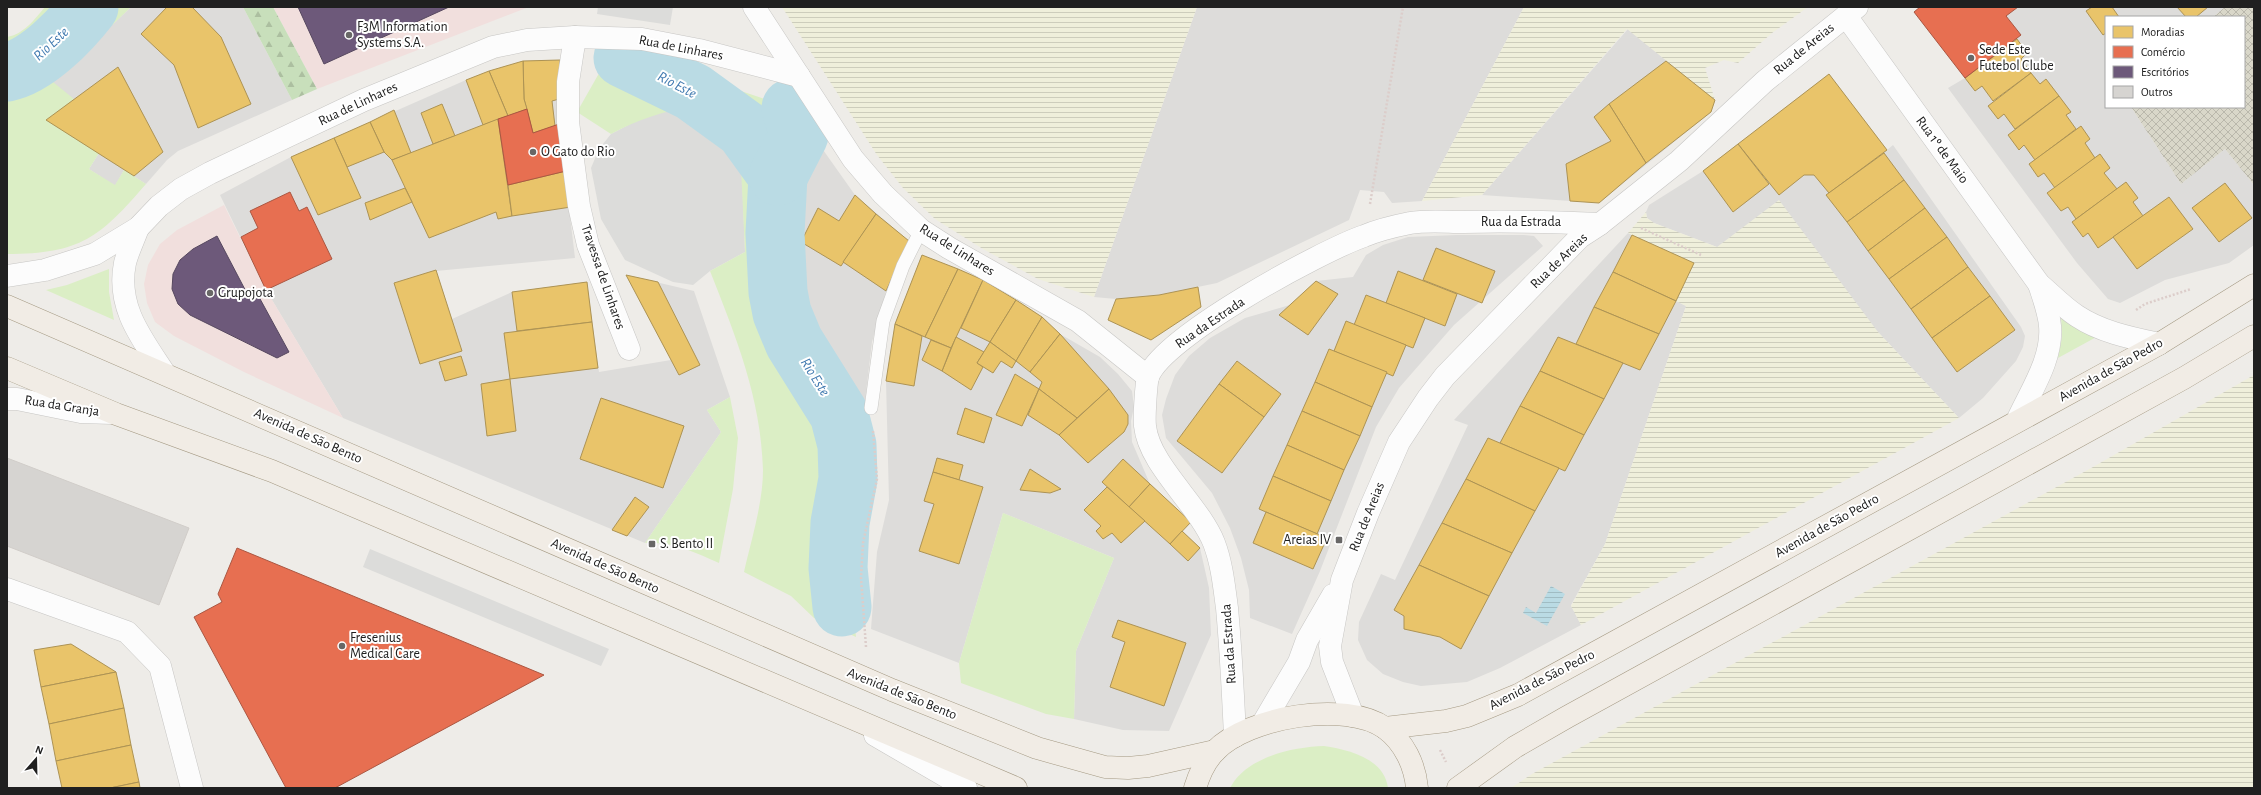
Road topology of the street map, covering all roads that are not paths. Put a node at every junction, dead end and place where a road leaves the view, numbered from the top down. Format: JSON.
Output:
{"nodes":[{"id":1,"x":754,"y":7,"type":"edge"},
{"id":2,"x":1852,"y":11,"type":"edge"},
{"id":3,"x":575,"y":37,"type":"junction"},
{"id":4,"x":799,"y":76,"type":"junction"},
{"id":5,"x":1608,"y":218,"type":"junction"},
{"id":6,"x":138,"y":228,"type":"junction"},
{"id":7,"x":921,"y":230,"type":"junction"},
{"id":8,"x":7,"y":276,"type":"edge"},
{"id":9,"x":2039,"y":284,"type":"junction"},
{"id":10,"x":2254,"y":285,"type":"edge"},
{"id":11,"x":7,"y":306,"type":"edge"},
{"id":12,"x":2254,"y":336,"type":"edge"},
{"id":13,"x":2159,"y":344,"type":"junction"},
{"id":14,"x":629,"y":349,"type":"dead end"},
{"id":15,"x":7,"y":368,"type":"edge"},
{"id":16,"x":165,"y":374,"type":"junction"},
{"id":17,"x":1148,"y":377,"type":"junction"},
{"id":18,"x":7,"y":399,"type":"edge"},
{"id":19,"x":871,"y":408,"type":"road end"},
{"id":20,"x":116,"y":414,"type":"junction"},
{"id":21,"x":2017,"y":421,"type":"junction"},
{"id":22,"x":1342,"y":580,"type":"junction"},
{"id":23,"x":7,"y":589,"type":"edge"},
{"id":24,"x":1353,"y":716,"type":"junction"},
{"id":25,"x":849,"y":718,"type":"junction"},
{"id":26,"x":1263,"y":723,"type":"junction"},
{"id":27,"x":1385,"y":728,"type":"junction"},
{"id":28,"x":1235,"y":736,"type":"junction"},
{"id":29,"x":1215,"y":751,"type":"junction"},
{"id":30,"x":192,"y":788,"type":"edge"},
{"id":31,"x":966,"y":788,"type":"edge"},
{"id":32,"x":1016,"y":788,"type":"edge"},
{"id":33,"x":1195,"y":788,"type":"edge"},
{"id":34,"x":1417,"y":788,"type":"edge"},
{"id":35,"x":1458,"y":788,"type":"edge"}],
"edges":[{"from":1,"to":4,"type":"street"},
{"from":2,"to":5,"type":"street","name":"Rua de Areias"},
{"from":2,"to":9,"type":"street","name":"Rua 1º de Maio"},
{"from":3,"to":4,"type":"street","name":"Rua de Linhares"},
{"from":3,"to":6,"type":"street","name":"Rua de Linhares"},
{"from":3,"to":14,"type":"street","name":"Travessa de Linhares"},
{"from":4,"to":7,"type":"street","name":"Rua de Linhares"},
{"from":5,"to":17,"type":"street","name":"Rua da Estrada"},
{"from":5,"to":22,"type":"street","name":"Rua de Areias"},
{"from":6,"to":8,"type":"street","name":"Rua de Linhares"},
{"from":6,"to":16,"type":"street","name":"Rua de Linhares"},
{"from":7,"to":17,"type":"street","name":"Rua de Linhares"},
{"from":7,"to":19,"type":"lane"},
{"from":9,"to":13,"type":"street","name":"Rua 1º de Maio"},
{"from":9,"to":21,"type":"street","name":"Rua 1º de Maio"},
{"from":10,"to":13,"type":"main road","name":"Avenida de São Pedro"},
{"from":11,"to":16,"type":"main road","name":"Avenida de São Bento"},
{"from":12,"to":35,"type":"main road"},
{"from":13,"to":21,"type":"main road","name":"Avenida de São Pedro"},
{"from":15,"to":20,"type":"main road"},
{"from":16,"to":29,"type":"main road","name":"Avenida de São Bento"},
{"from":17,"to":28,"type":"street","name":"Rua da Estrada"},
{"from":18,"to":20,"type":"street","name":"Rua da Granja"},
{"from":20,"to":25,"type":"main road"},
{"from":21,"to":27,"type":"main road","name":"Avenida de São Pedro"},
{"from":22,"to":24,"type":"street","name":"Rua de Areias"},
{"from":22,"to":26,"type":"street","name":"Rua de Areias"},
{"from":23,"to":30,"type":"street"},
{"from":24,"to":26,"type":"main road"},
{"from":24,"to":27,"type":"main road"},
{"from":25,"to":31,"type":"street"},
{"from":25,"to":32,"type":"main road"},
{"from":26,"to":28,"type":"main road"},
{"from":27,"to":34,"type":"main road"},
{"from":28,"to":29,"type":"main road"},
{"from":29,"to":33,"type":"main road"}]}
